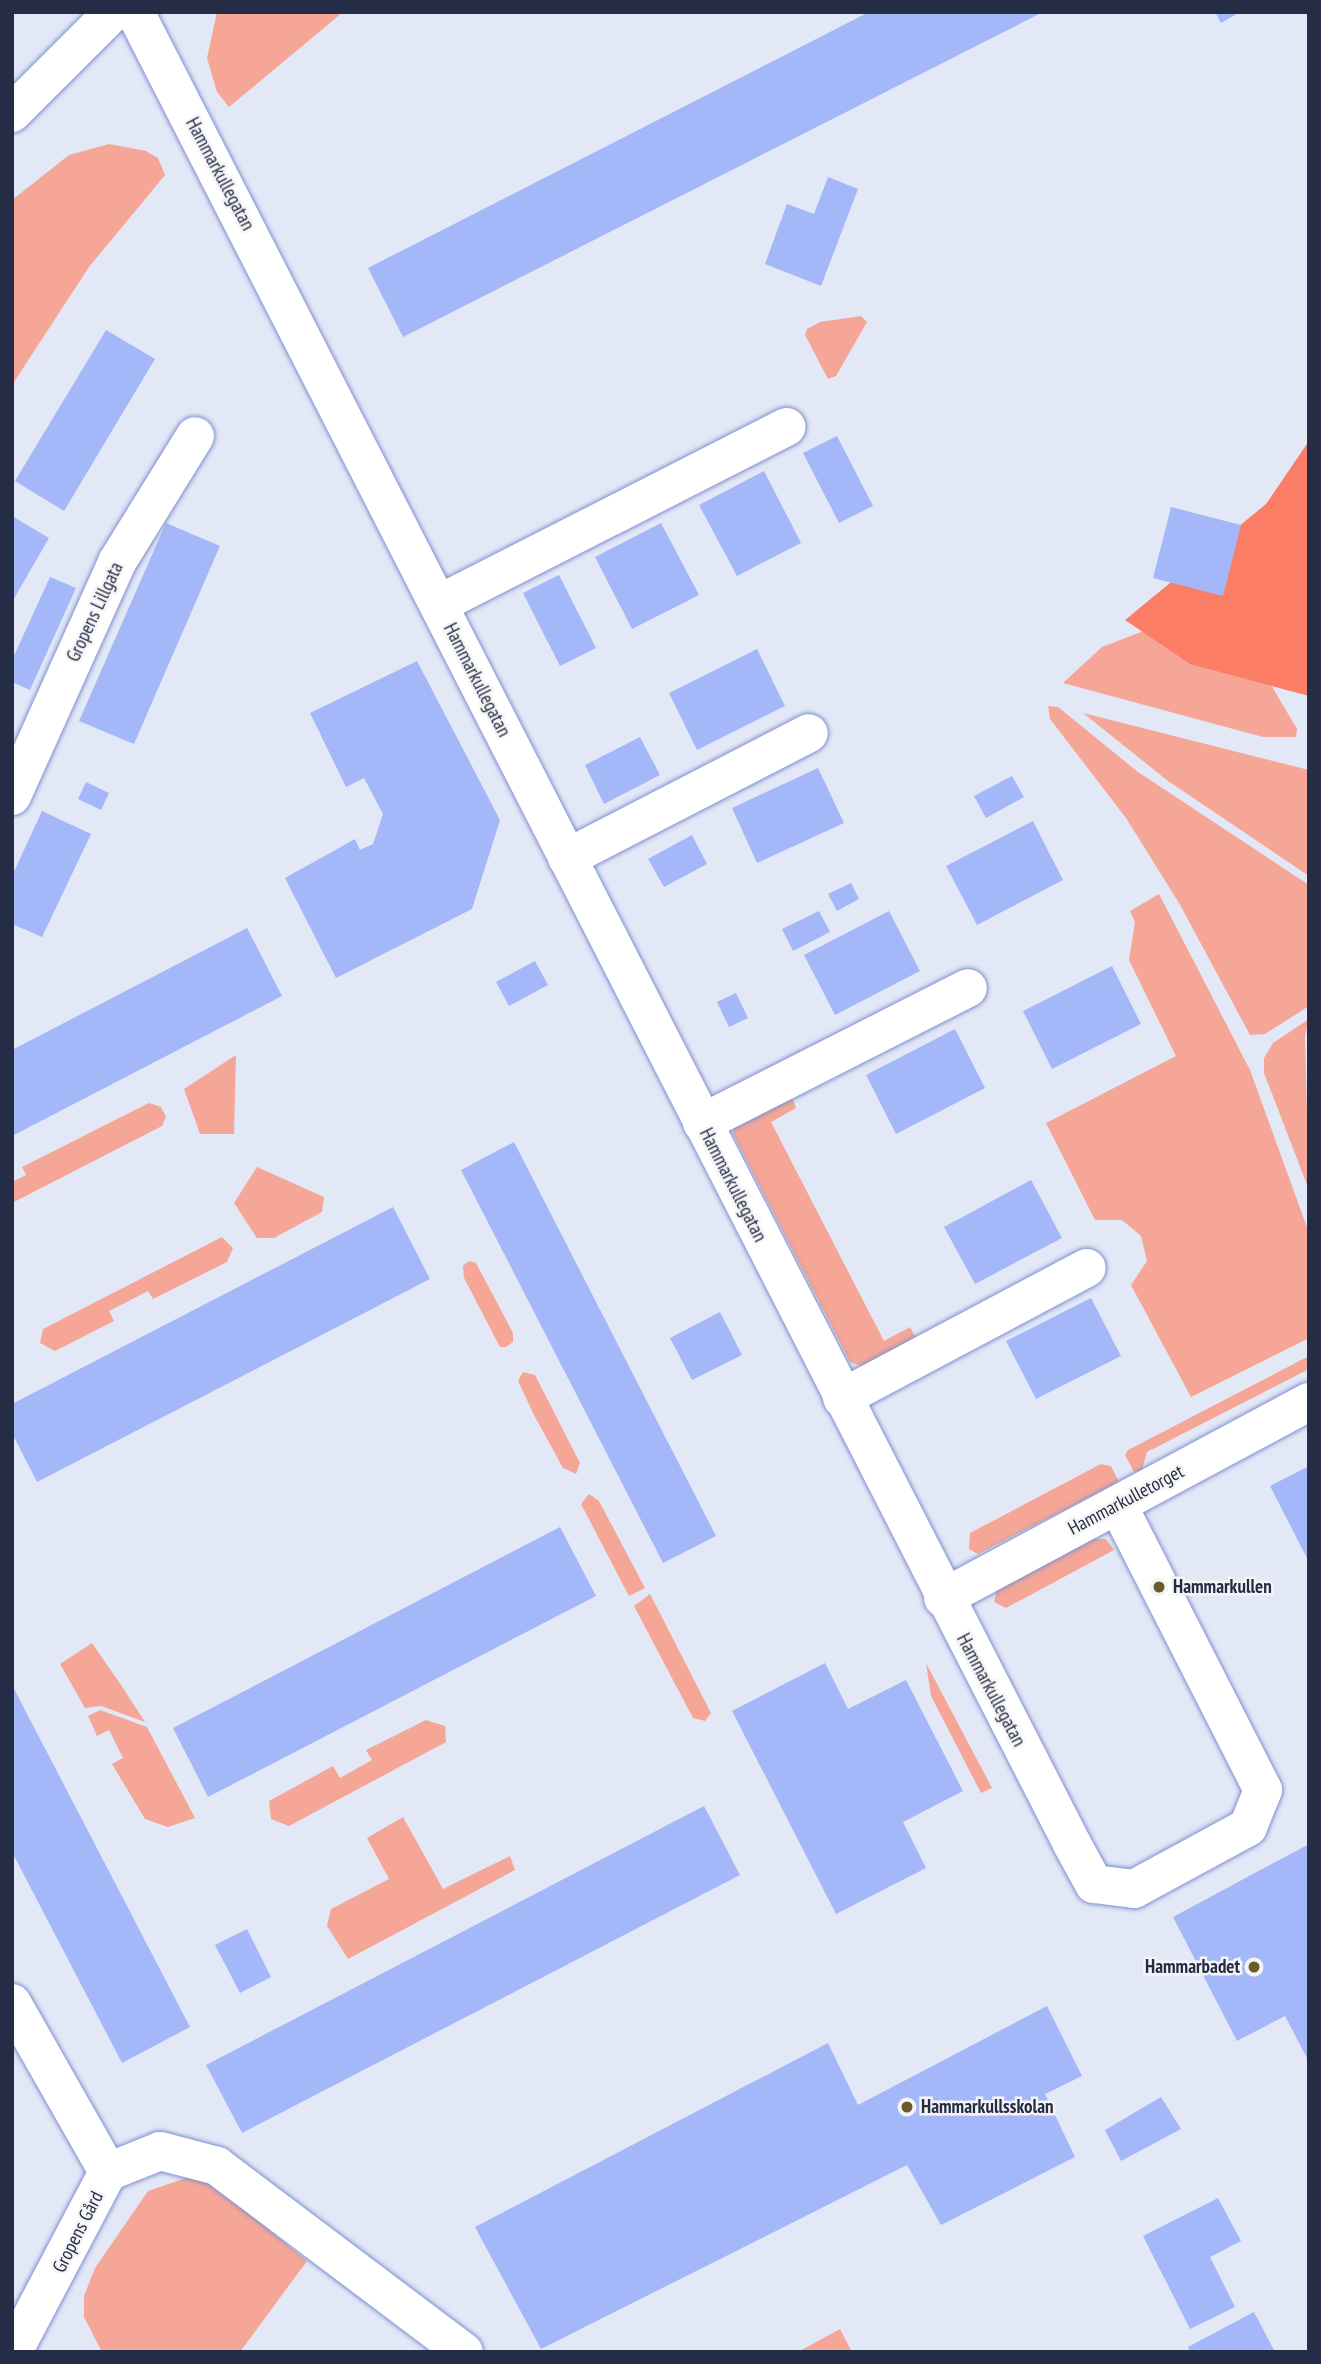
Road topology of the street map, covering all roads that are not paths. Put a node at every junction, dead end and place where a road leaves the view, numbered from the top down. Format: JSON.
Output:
{"nodes":[{"id":1,"x":113,"y":12,"type":"edge"},
{"id":2,"x":135,"y":12,"type":"edge"},
{"id":3,"x":12,"y":113,"type":"edge"},
{"id":4,"x":786,"y":427,"type":"dead end"},
{"id":5,"x":195,"y":436,"type":"dead end"},
{"id":6,"x":439,"y":604,"type":"junction"},
{"id":7,"x":809,"y":733,"type":"dead end"},
{"id":8,"x":12,"y":796,"type":"edge"},
{"id":9,"x":567,"y":858,"type":"junction"},
{"id":10,"x":968,"y":988,"type":"dead end"},
{"id":11,"x":702,"y":1123,"type":"junction"},
{"id":12,"x":1087,"y":1268,"type":"dead end"},
{"id":13,"x":842,"y":1398,"type":"junction"},
{"id":14,"x":1309,"y":1402,"type":"edge"},
{"id":15,"x":1118,"y":1504,"type":"junction"},
{"id":16,"x":943,"y":1598,"type":"junction"},
{"id":17,"x":12,"y":2003,"type":"edge"},
{"id":18,"x":108,"y":2172,"type":"junction"},
{"id":19,"x":24,"y":2341,"type":"edge"},
{"id":20,"x":464,"y":2352,"type":"edge"}],
"edges":[{"from":1,"to":3,"type":"street"},
{"from":2,"to":6,"type":"street","name":"Hammarkullegatan"},
{"from":4,"to":6,"type":"street"},
{"from":5,"to":8,"type":"street","name":"Gropens Lillgata"},
{"from":6,"to":9,"type":"street","name":"Hammarkullegatan"},
{"from":7,"to":9,"type":"street"},
{"from":9,"to":11,"type":"street","name":"Hammarkullegatan"},
{"from":10,"to":11,"type":"street"},
{"from":11,"to":13,"type":"street","name":"Hammarkullegatan"},
{"from":12,"to":13,"type":"street"},
{"from":13,"to":16,"type":"street","name":"Hammarkullegatan"},
{"from":14,"to":15,"type":"street","name":"Hammarkulletorget"},
{"from":15,"to":16,"type":"street","name":"Hammarkulletorget"},
{"from":15,"to":16,"type":"street","name":"Hammarkullegatan"},
{"from":17,"to":18,"type":"street","name":"Gropens Gård"},
{"from":18,"to":19,"type":"street","name":"Gropens Gård"},
{"from":18,"to":20,"type":"street"}]}
